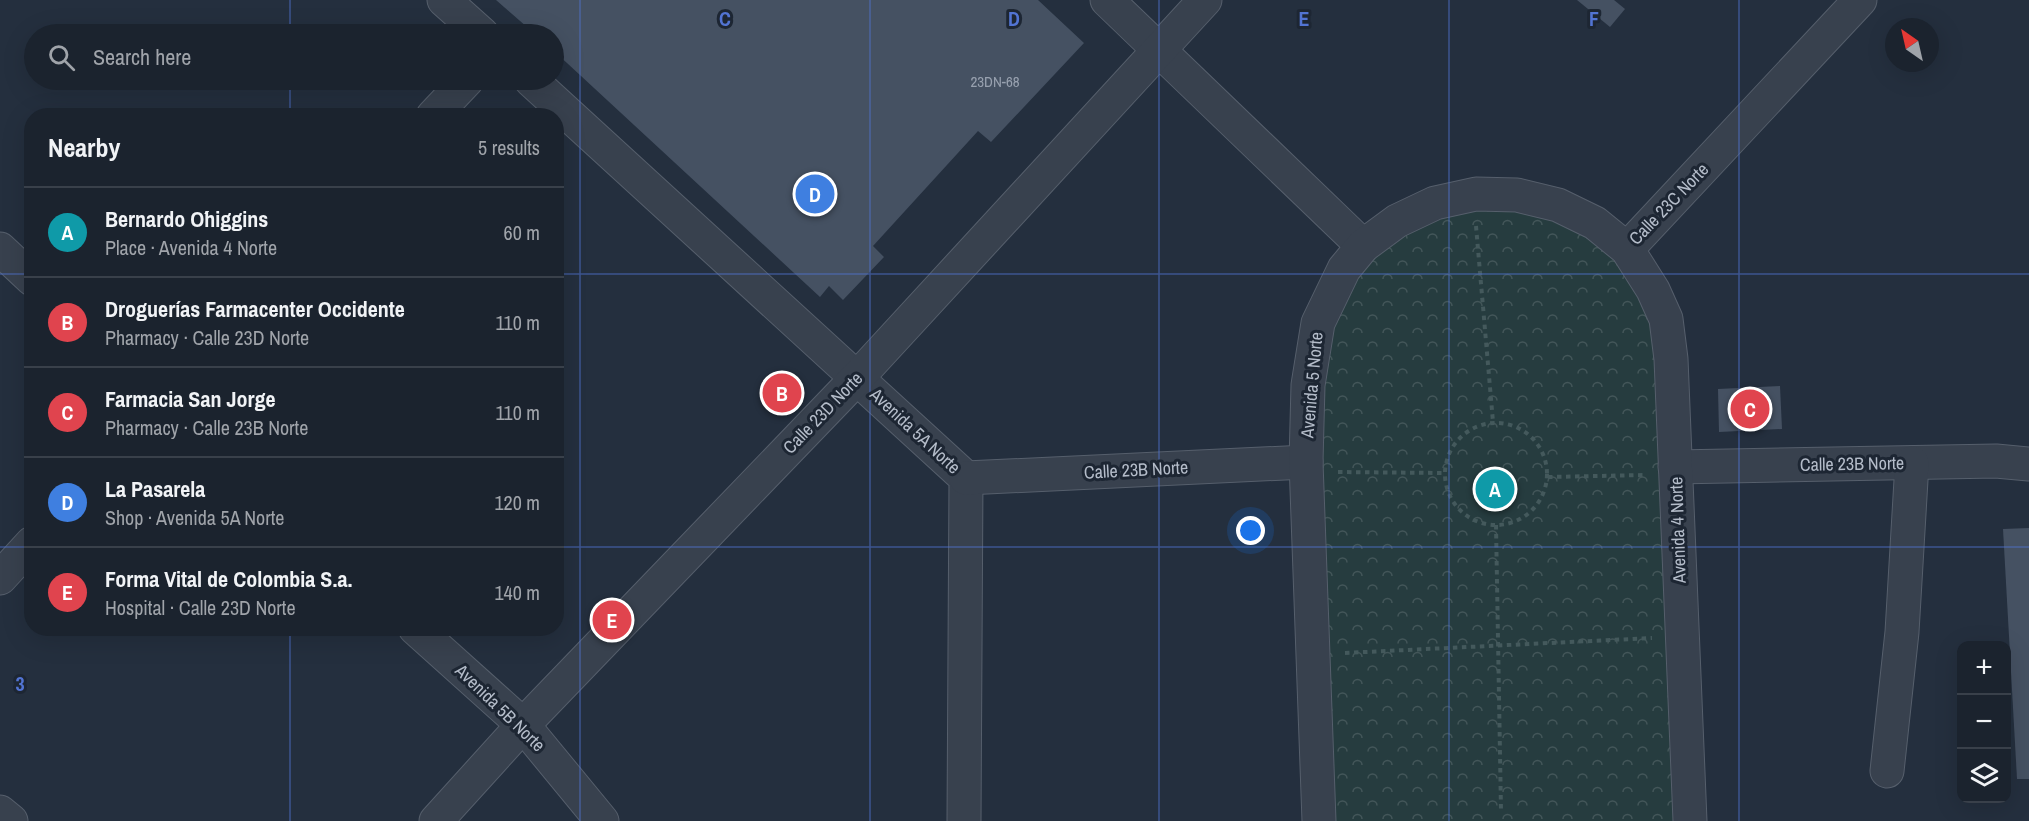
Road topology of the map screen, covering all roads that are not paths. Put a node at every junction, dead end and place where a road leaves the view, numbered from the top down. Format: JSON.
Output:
{"nodes":[{"id":1,"x":444,"y":0,"type":"edge"},
{"id":2,"x":1107,"y":0,"type":"edge"},
{"id":3,"x":1205,"y":0,"type":"edge"},
{"id":4,"x":1860,"y":0,"type":"edge"},
{"id":5,"x":471,"y":24,"type":"edge"},
{"id":6,"x":1160,"y":49,"type":"junction"},
{"id":7,"x":458,"y":90,"type":"edge"},
{"id":8,"x":542,"y":90,"type":"edge"},
{"id":9,"x":441,"y":108,"type":"edge"},
{"id":10,"x":562,"y":108,"type":"edge"},
{"id":11,"x":564,"y":110,"type":"edge"},
{"id":12,"x":1363,"y":246,"type":"junction"},
{"id":13,"x":0,"y":249,"type":"edge"},
{"id":14,"x":1628,"y":249,"type":"junction"},
{"id":15,"x":24,"y":272,"type":"edge"},
{"id":16,"x":857,"y":378,"type":"junction"},
{"id":17,"x":1912,"y":463,"type":"junction"},
{"id":18,"x":2029,"y":464,"type":"edge"},
{"id":19,"x":1321,"y":467,"type":"junction"},
{"id":20,"x":1662,"y":471,"type":"junction"},
{"id":21,"x":966,"y":478,"type":"junction"},
{"id":22,"x":24,"y":552,"type":"edge"},
{"id":23,"x":0,"y":578,"type":"edge"},
{"id":24,"x":424,"y":636,"type":"edge"},
{"id":25,"x":523,"y":725,"type":"junction"},
{"id":26,"x":1887,"y":771,"type":"dead end"},
{"id":27,"x":0,"y":812,"type":"edge"},
{"id":28,"x":10,"y":821,"type":"edge"},
{"id":29,"x":436,"y":821,"type":"edge"},
{"id":30,"x":602,"y":821,"type":"edge"},
{"id":31,"x":964,"y":821,"type":"edge"},
{"id":32,"x":1319,"y":821,"type":"edge"},
{"id":33,"x":1690,"y":821,"type":"edge"}],
"edges":[{"from":1,"to":5,"type":"street"},
{"from":2,"to":6,"type":"street"},
{"from":3,"to":6,"type":"street","name":"Calle 23D Norte"},
{"from":4,"to":14,"type":"street","name":"Calle 23C Norte"},
{"from":6,"to":12,"type":"street"},
{"from":6,"to":16,"type":"street","name":"Calle 23D Norte"},
{"from":7,"to":9,"type":"street"},
{"from":8,"to":10,"type":"street","name":"Avenida 5A Norte"},
{"from":11,"to":16,"type":"street","name":"Avenida 5A Norte"},
{"from":12,"to":14,"type":"street","name":"Calle 23C Norte"},
{"from":12,"to":19,"type":"street","name":"Avenida 5 Norte"},
{"from":13,"to":15,"type":"street"},
{"from":14,"to":20,"type":"street","name":"Avenida 4 Norte"},
{"from":16,"to":21,"type":"street","name":"Avenida 5A Norte"},
{"from":16,"to":25,"type":"street","name":"Calle 23D Norte"},
{"from":17,"to":18,"type":"street","name":"Calle 23B Norte"},
{"from":17,"to":20,"type":"street","name":"Calle 23B Norte"},
{"from":17,"to":26,"type":"street"},
{"from":19,"to":21,"type":"street","name":"Calle 23B Norte"},
{"from":19,"to":32,"type":"street","name":"Avenida 5 Norte"},
{"from":20,"to":33,"type":"street","name":"Avenida 4 Norte"},
{"from":21,"to":31,"type":"street","name":"Avenida 5A Norte"},
{"from":22,"to":23,"type":"street"},
{"from":24,"to":25,"type":"street","name":"Avenida 5B Norte"},
{"from":25,"to":29,"type":"street","name":"Calle 23D Norte"},
{"from":25,"to":30,"type":"street","name":"Avenida 5B Norte"},
{"from":27,"to":28,"type":"street"}]}
